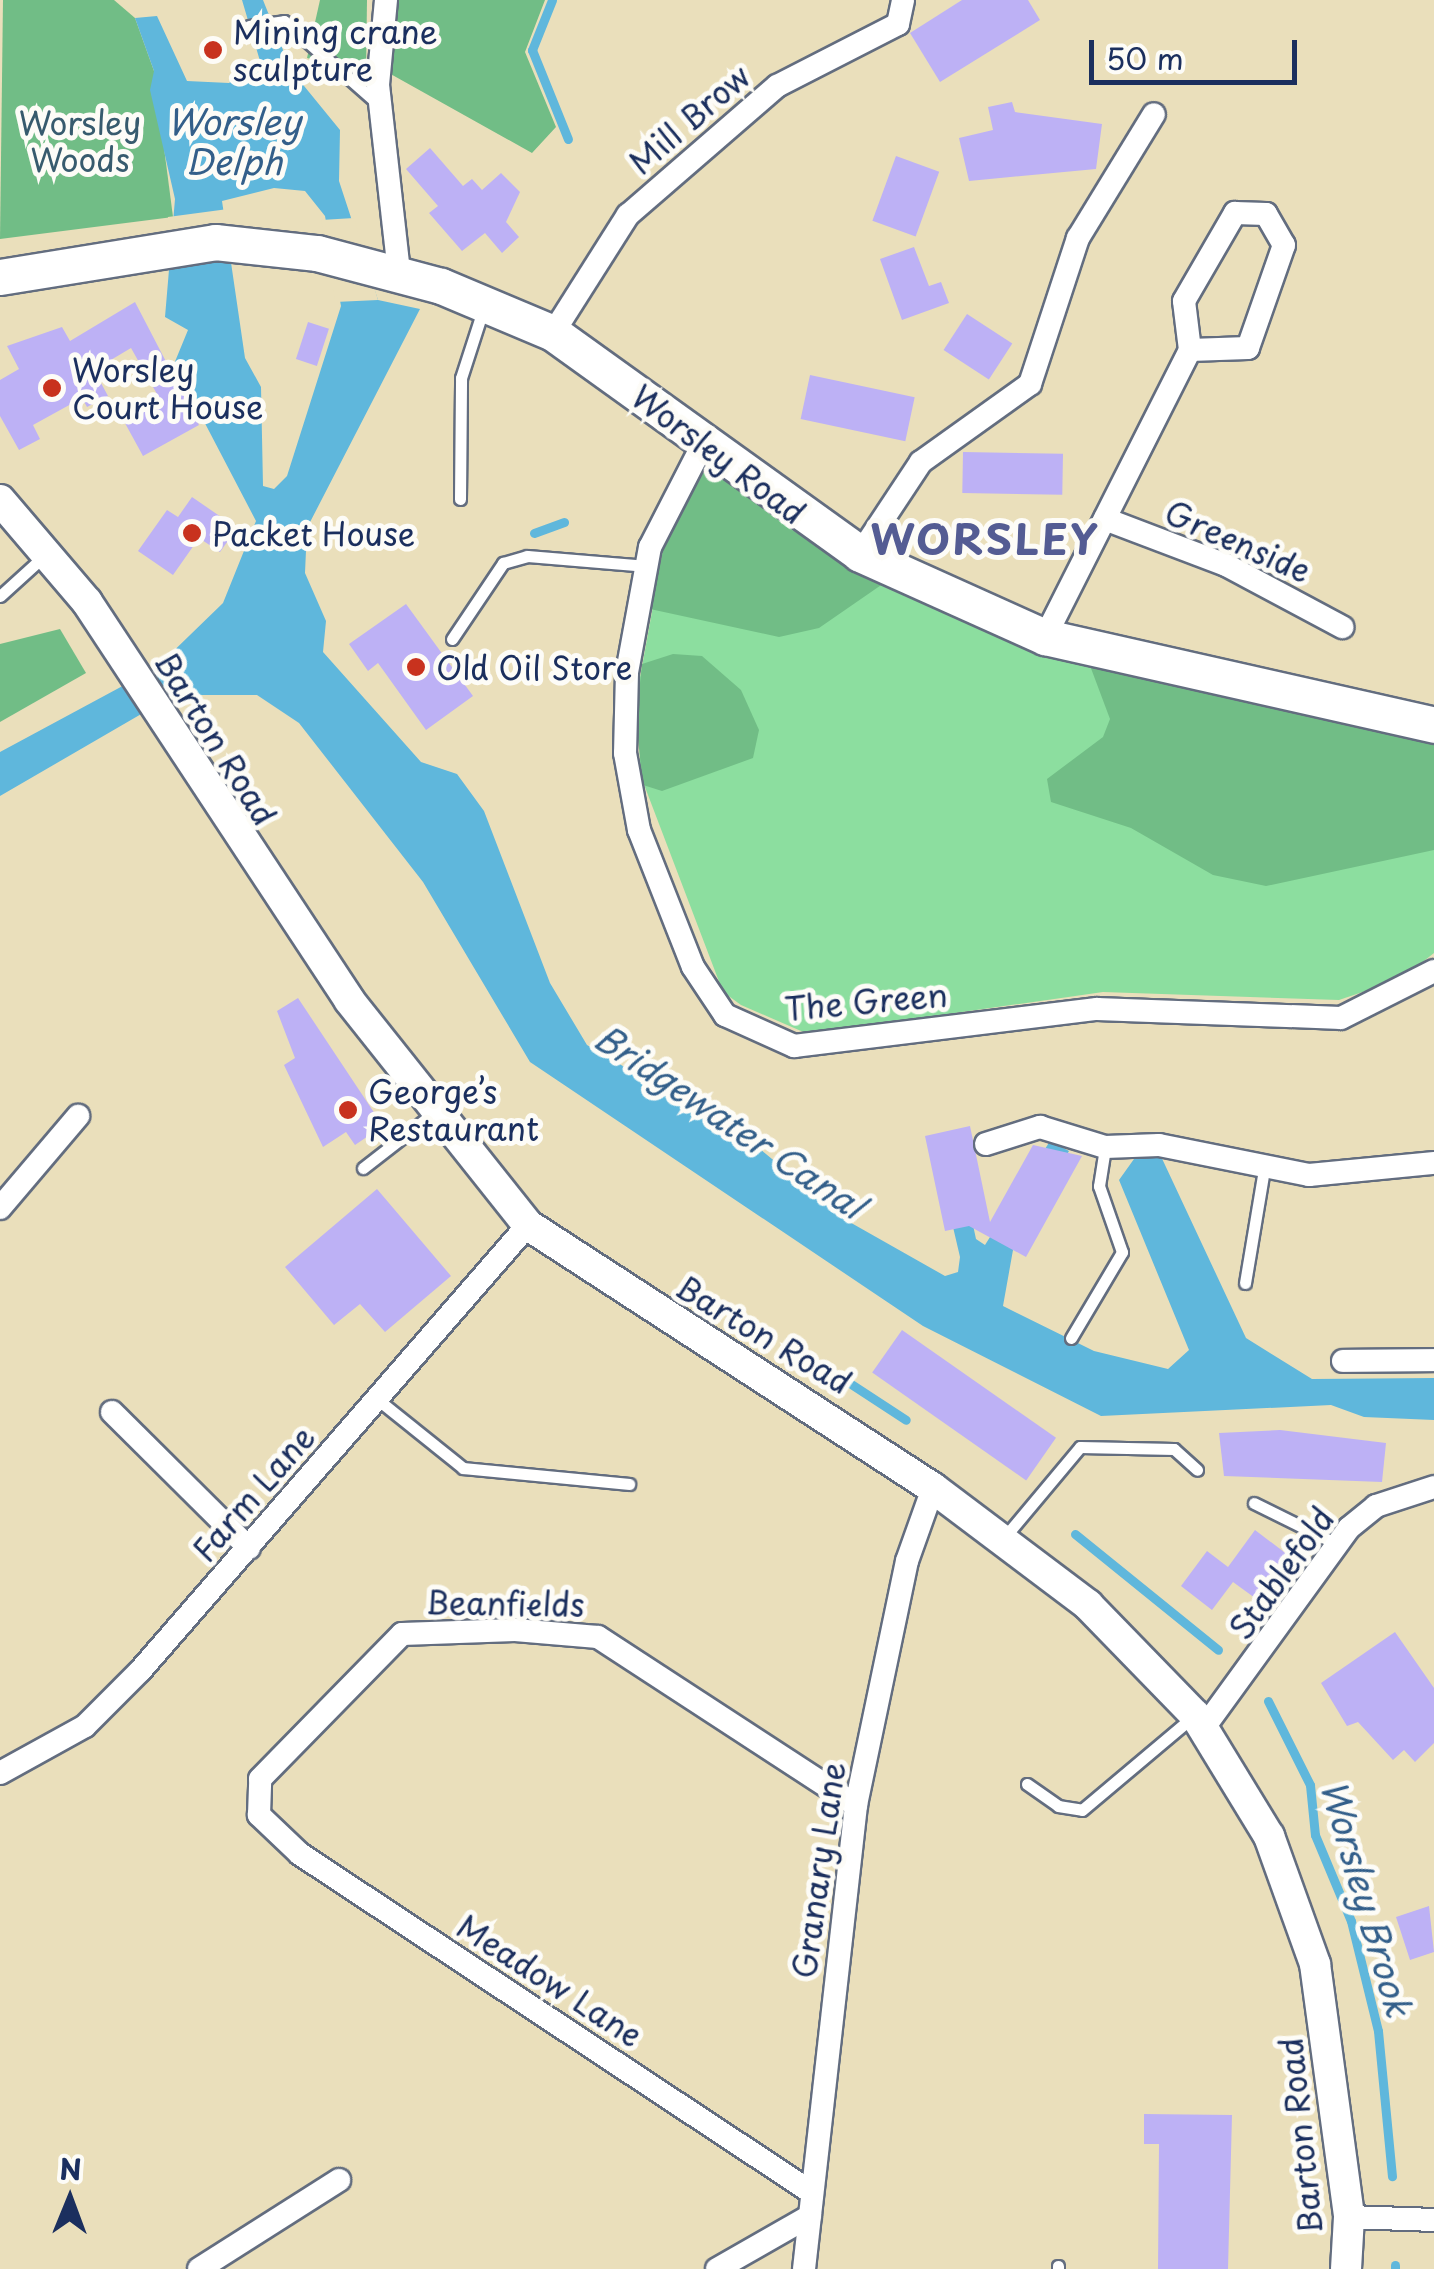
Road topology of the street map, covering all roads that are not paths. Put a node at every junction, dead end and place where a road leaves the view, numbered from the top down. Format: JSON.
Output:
{"nodes":[{"id":1,"x":386,"y":0,"type":"edge"},
{"id":2,"x":903,"y":0,"type":"edge"},
{"id":3,"x":249,"y":26,"type":"dead end"},
{"id":4,"x":381,"y":108,"type":"junction"},
{"id":5,"x":1154,"y":114,"type":"dead end"},
{"id":6,"x":385,"y":270,"type":"junction"},
{"id":7,"x":0,"y":277,"type":"edge"},
{"id":8,"x":486,"y":303,"type":"junction"},
{"id":9,"x":553,"y":333,"type":"junction"},
{"id":10,"x":1190,"y":350,"type":"junction"},
{"id":11,"x":703,"y":444,"type":"junction"},
{"id":12,"x":460,"y":499,"type":"dead end"},
{"id":13,"x":0,"y":500,"type":"edge"},
{"id":14,"x":1105,"y":519,"type":"junction"},
{"id":15,"x":48,"y":552,"type":"junction"},
{"id":16,"x":860,"y":554,"type":"junction"},
{"id":17,"x":645,"y":566,"type":"junction"},
{"id":18,"x":0,"y":596,"type":"edge"},
{"id":19,"x":1342,"y":627,"type":"dead end"},
{"id":20,"x":1045,"y":638,"type":"junction"},
{"id":21,"x":452,"y":639,"type":"dead end"},
{"id":22,"x":1434,"y":725,"type":"edge"},
{"id":23,"x":1434,"y":971,"type":"edge"},
{"id":24,"x":434,"y":1113,"type":"junction"},
{"id":25,"x":78,"y":1116,"type":"dead end"},
{"id":26,"x":986,"y":1144,"type":"dead end"},
{"id":27,"x":1105,"y":1147,"type":"junction"},
{"id":28,"x":1434,"y":1162,"type":"edge"},
{"id":29,"x":363,"y":1168,"type":"dead end"},
{"id":30,"x":1264,"y":1170,"type":"junction"},
{"id":31,"x":0,"y":1208,"type":"edge"},
{"id":32,"x":528,"y":1225,"type":"junction"},
{"id":33,"x":1245,"y":1283,"type":"dead end"},
{"id":34,"x":1071,"y":1338,"type":"dead end"},
{"id":35,"x":1434,"y":1360,"type":"edge"},
{"id":36,"x":1343,"y":1361,"type":"dead end"},
{"id":37,"x":377,"y":1399,"type":"junction"},
{"id":38,"x":112,"y":1412,"type":"dead end"},
{"id":39,"x":1198,"y":1470,"type":"dead end"},
{"id":40,"x":629,"y":1484,"type":"dead end"},
{"id":41,"x":933,"y":1488,"type":"junction"},
{"id":42,"x":1434,"y":1488,"type":"edge"},
{"id":43,"x":1254,"y":1504,"type":"dead end"},
{"id":44,"x":1003,"y":1540,"type":"junction"},
{"id":45,"x":1335,"y":1543,"type":"junction"},
{"id":46,"x":249,"y":1548,"type":"junction"},
{"id":47,"x":1199,"y":1722,"type":"junction"},
{"id":48,"x":0,"y":1773,"type":"edge"},
{"id":49,"x":1027,"y":1784,"type":"dead end"},
{"id":50,"x":856,"y":1805,"type":"junction"},
{"id":51,"x":259,"y":1815,"type":"joint"},
{"id":52,"x":339,"y":2180,"type":"dead end"},
{"id":53,"x":811,"y":2204,"type":"junction"},
{"id":54,"x":1349,"y":2217,"type":"junction"},
{"id":55,"x":1434,"y":2220,"type":"edge"},
{"id":56,"x":198,"y":2269,"type":"edge"},
{"id":57,"x":717,"y":2269,"type":"edge"},
{"id":58,"x":804,"y":2269,"type":"edge"},
{"id":59,"x":1346,"y":2269,"type":"edge"}],
"edges":[{"from":1,"to":4,"type":"street"},
{"from":2,"to":9,"type":"street","name":"Mill Brow"},
{"from":3,"to":4,"type":"lane"},
{"from":4,"to":6,"type":"street"},
{"from":5,"to":16,"type":"street"},
{"from":6,"to":7,"type":"main road","name":"Worsley Road"},
{"from":6,"to":8,"type":"main road","name":"Worsley Road"},
{"from":8,"to":9,"type":"main road","name":"Worsley Road"},
{"from":8,"to":12,"type":"lane"},
{"from":9,"to":11,"type":"main road","name":"Worsley Road"},
{"from":10,"to":10,"type":"street"},
{"from":10,"to":14,"type":"street"},
{"from":11,"to":16,"type":"main road","name":"Worsley Road"},
{"from":11,"to":17,"type":"street","name":"The Green"},
{"from":13,"to":15,"type":"main road","name":"Barton Road"},
{"from":14,"to":19,"type":"street","name":"Greenside"},
{"from":14,"to":20,"type":"street"},
{"from":15,"to":18,"type":"lane"},
{"from":15,"to":24,"type":"main road","name":"Barton Road"},
{"from":16,"to":20,"type":"main road","name":"Worsley Road"},
{"from":17,"to":21,"type":"lane"},
{"from":17,"to":23,"type":"street","name":"The Green"},
{"from":20,"to":22,"type":"main road","name":"Worsley Road"},
{"from":24,"to":29,"type":"lane"},
{"from":24,"to":32,"type":"main road","name":"Barton Road"},
{"from":25,"to":31,"type":"street"},
{"from":26,"to":27,"type":"street"},
{"from":27,"to":30,"type":"street"},
{"from":27,"to":34,"type":"lane"},
{"from":28,"to":30,"type":"street"},
{"from":30,"to":33,"type":"lane"},
{"from":32,"to":37,"type":"street","name":"Farm Lane"},
{"from":32,"to":41,"type":"main road","name":"Barton Road"},
{"from":35,"to":36,"type":"street"},
{"from":37,"to":40,"type":"lane"},
{"from":37,"to":46,"type":"street","name":"Farm Lane"},
{"from":38,"to":46,"type":"street"},
{"from":39,"to":44,"type":"lane"},
{"from":41,"to":44,"type":"main road","name":"Barton Road"},
{"from":41,"to":50,"type":"street","name":"Granary Lane"},
{"from":42,"to":45,"type":"street","name":"Stablefold"},
{"from":43,"to":45,"type":"lane"},
{"from":44,"to":47,"type":"main road","name":"Barton Road"},
{"from":45,"to":47,"type":"street","name":"Stablefold"},
{"from":46,"to":48,"type":"street","name":"Farm Lane"},
{"from":47,"to":49,"type":"lane"},
{"from":47,"to":54,"type":"main road","name":"Barton Road"},
{"from":50,"to":51,"type":"street","name":"Beanfields"},
{"from":50,"to":53,"type":"street","name":"Granary Lane"},
{"from":51,"to":53,"type":"street","name":"Meadow Lane"},
{"from":52,"to":56,"type":"street"},
{"from":53,"to":57,"type":"street"},
{"from":53,"to":58,"type":"street","name":"Granary Lane"},
{"from":54,"to":55,"type":"street"},
{"from":54,"to":59,"type":"main road","name":"Barton Road"}]}
